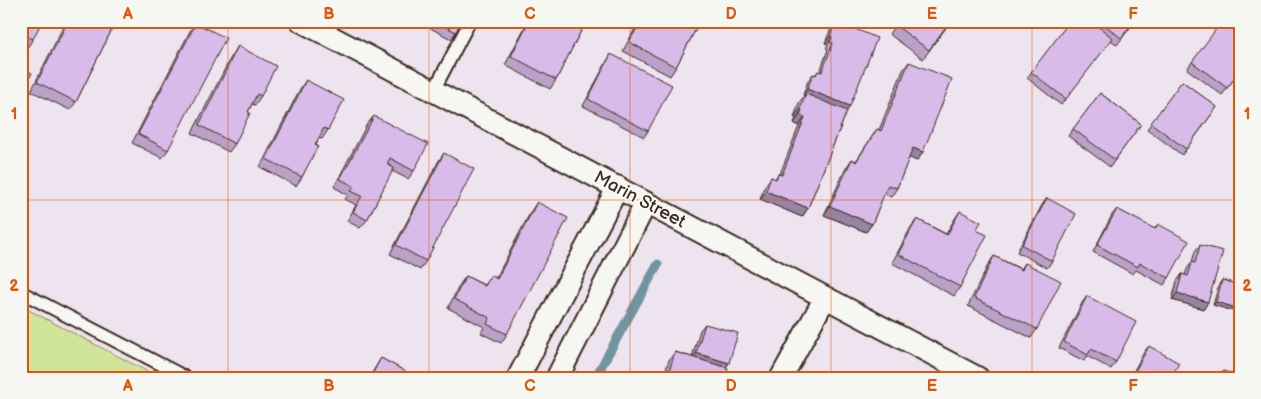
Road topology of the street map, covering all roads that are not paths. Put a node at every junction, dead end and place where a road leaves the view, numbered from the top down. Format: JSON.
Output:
{"nodes":[{"id":1,"x":301,"y":21,"type":"edge"},
{"id":2,"x":470,"y":21,"type":"edge"},
{"id":3,"x":434,"y":90,"type":"junction"},
{"id":4,"x":618,"y":187,"type":"junction"},
{"id":5,"x":646,"y":203,"type":"junction"},
{"id":6,"x":21,"y":292,"type":"edge"},
{"id":7,"x":825,"y":298,"type":"junction"},
{"id":8,"x":187,"y":378,"type":"edge"},
{"id":9,"x":518,"y":378,"type":"edge"},
{"id":10,"x":557,"y":378,"type":"edge"},
{"id":11,"x":780,"y":378,"type":"edge"},
{"id":12,"x":978,"y":378,"type":"edge"}],
"edges":[{"from":1,"to":3,"type":"street","name":"Marin Street"},
{"from":2,"to":3,"type":"lane"},
{"from":3,"to":4,"type":"street","name":"Marin Street"},
{"from":4,"to":5,"type":"street","name":"Marin Street"},
{"from":4,"to":9,"type":"street"},
{"from":5,"to":7,"type":"street","name":"Marin Street"},
{"from":5,"to":10,"type":"street"},
{"from":6,"to":8,"type":"lane"},
{"from":7,"to":11,"type":"street"},
{"from":7,"to":12,"type":"street","name":"Marin Street"}]}
